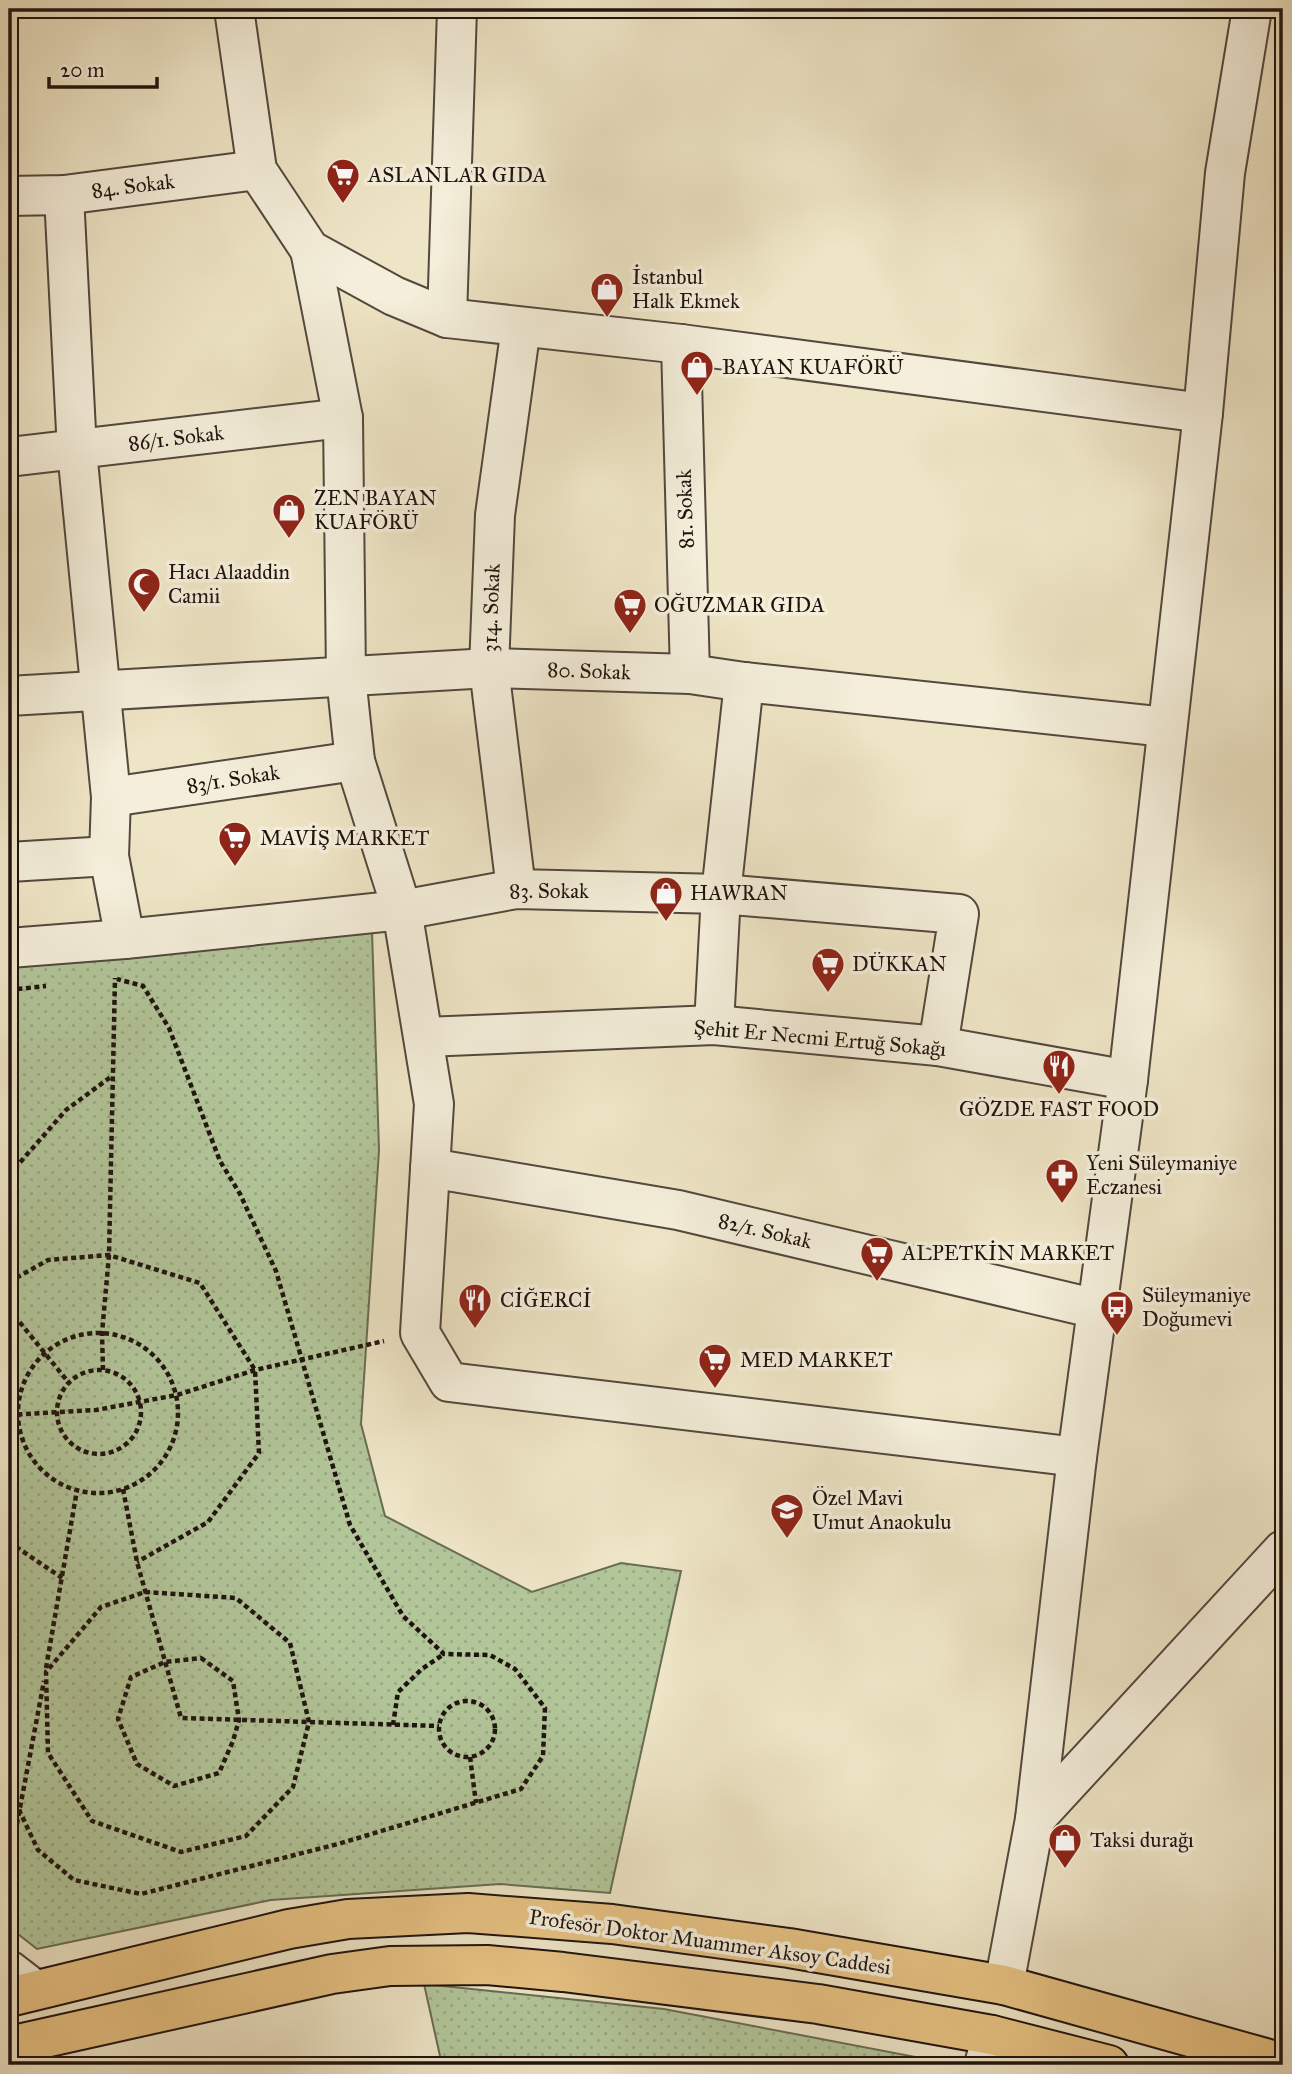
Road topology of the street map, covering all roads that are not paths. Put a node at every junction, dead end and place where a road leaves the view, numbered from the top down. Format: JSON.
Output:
{"nodes":[{"id":1,"x":234,"y":9,"type":"edge"},
{"id":2,"x":457,"y":9,"type":"edge"},
{"id":3,"x":1252,"y":9,"type":"edge"},
{"id":4,"x":257,"y":170,"type":"junction"},
{"id":5,"x":64,"y":195,"type":"junction"},
{"id":6,"x":9,"y":196,"type":"edge"},
{"id":7,"x":310,"y":250,"type":"junction"},
{"id":8,"x":447,"y":318,"type":"junction"},
{"id":9,"x":522,"y":327,"type":"junction"},
{"id":10,"x":681,"y":344,"type":"junction"},
{"id":11,"x":1203,"y":413,"type":"junction"},
{"id":12,"x":343,"y":418,"type":"junction"},
{"id":13,"x":77,"y":451,"type":"junction"},
{"id":14,"x":9,"y":457,"type":"edge"},
{"id":15,"x":489,"y":668,"type":"junction"},
{"id":16,"x":690,"y":674,"type":"junction"},
{"id":17,"x":346,"y":677,"type":"junction"},
{"id":18,"x":744,"y":682,"type":"junction"},
{"id":19,"x":100,"y":691,"type":"junction"},
{"id":20,"x":9,"y":696,"type":"edge"},
{"id":21,"x":1166,"y":727,"type":"junction"},
{"id":22,"x":355,"y":761,"type":"junction"},
{"id":23,"x":111,"y":797,"type":"junction"},
{"id":24,"x":109,"y":856,"type":"junction"},
{"id":25,"x":9,"y":862,"type":"edge"},
{"id":26,"x":516,"y":889,"type":"junction"},
{"id":27,"x":721,"y":894,"type":"junction"},
{"id":28,"x":402,"y":910,"type":"junction"},
{"id":29,"x":125,"y":939,"type":"junction"},
{"id":30,"x":9,"y":948,"type":"edge"},
{"id":31,"x":714,"y":1025,"type":"junction"},
{"id":32,"x":425,"y":1037,"type":"junction"},
{"id":33,"x":938,"y":1046,"type":"junction"},
{"id":34,"x":1128,"y":1080,"type":"junction"},
{"id":35,"x":430,"y":1168,"type":"junction"},
{"id":36,"x":1097,"y":1309,"type":"junction"},
{"id":37,"x":1077,"y":1457,"type":"junction"},
{"id":38,"x":1283,"y":1550,"type":"edge"},
{"id":39,"x":1035,"y":1819,"type":"junction"},
{"id":40,"x":1004,"y":1985,"type":"junction"},
{"id":41,"x":18,"y":1986,"type":"edge"},
{"id":42,"x":9,"y":2046,"type":"edge"},
{"id":43,"x":988,"y":2050,"type":"edge"},
{"id":44,"x":1283,"y":2063,"type":"edge"},
{"id":45,"x":1109,"y":2065,"type":"edge"}],
"edges":[{"from":1,"to":4,"type":"street"},
{"from":2,"to":8,"type":"street"},
{"from":3,"to":11,"type":"street"},
{"from":4,"to":5,"type":"street","name":"84. Sokak"},
{"from":4,"to":7,"type":"street"},
{"from":5,"to":6,"type":"street","name":"84. Sokak"},
{"from":5,"to":13,"type":"street"},
{"from":7,"to":8,"type":"street"},
{"from":7,"to":12,"type":"street"},
{"from":8,"to":9,"type":"street"},
{"from":9,"to":10,"type":"street"},
{"from":9,"to":15,"type":"street","name":"314. Sokak"},
{"from":10,"to":11,"type":"street"},
{"from":10,"to":16,"type":"street","name":"81. Sokak"},
{"from":11,"to":21,"type":"street"},
{"from":12,"to":13,"type":"street","name":"86/1. Sokak"},
{"from":12,"to":17,"type":"street"},
{"from":13,"to":14,"type":"street","name":"86/1. Sokak"},
{"from":13,"to":19,"type":"street"},
{"from":15,"to":16,"type":"street","name":"80. Sokak"},
{"from":15,"to":17,"type":"street","name":"80. Sokak"},
{"from":15,"to":26,"type":"street","name":"314. Sokak"},
{"from":16,"to":18,"type":"street","name":"80. Sokak"},
{"from":17,"to":19,"type":"street","name":"80. Sokak"},
{"from":17,"to":22,"type":"street"},
{"from":18,"to":21,"type":"street","name":"80. Sokak"},
{"from":18,"to":27,"type":"street"},
{"from":19,"to":20,"type":"street","name":"80. Sokak"},
{"from":19,"to":23,"type":"street"},
{"from":21,"to":34,"type":"street"},
{"from":22,"to":23,"type":"street","name":"83/1. Sokak"},
{"from":22,"to":28,"type":"street"},
{"from":23,"to":24,"type":"street"},
{"from":24,"to":25,"type":"street"},
{"from":24,"to":29,"type":"street"},
{"from":26,"to":27,"type":"street","name":"83. Sokak"},
{"from":26,"to":28,"type":"street","name":"83. Sokak"},
{"from":27,"to":31,"type":"street"},
{"from":27,"to":33,"type":"street","name":"83. Sokak"},
{"from":28,"to":29,"type":"street","name":"83. Sokak"},
{"from":28,"to":32,"type":"street"},
{"from":29,"to":30,"type":"street","name":"83. Sokak"},
{"from":31,"to":32,"type":"street","name":"Şehit Er Necmi Ertuğ Sokağı"},
{"from":31,"to":33,"type":"street","name":"Şehit Er Necmi Ertuğ Sokağı"},
{"from":32,"to":35,"type":"street"},
{"from":33,"to":34,"type":"street","name":"Şehit Er Necmi Ertuğ Sokağı"},
{"from":34,"to":36,"type":"street"},
{"from":35,"to":36,"type":"street","name":"82/1. Sokak"},
{"from":35,"to":37,"type":"street"},
{"from":36,"to":37,"type":"street"},
{"from":37,"to":39,"type":"street"},
{"from":38,"to":39,"type":"street"},
{"from":39,"to":40,"type":"street"},
{"from":40,"to":41,"type":"main road","name":"Profesör Doktor Muammer Aksoy Caddesi"},
{"from":40,"to":43,"type":"main road"},
{"from":40,"to":44,"type":"main road","name":"Profesör Doktor Muammer Aksoy Caddesi"},
{"from":42,"to":43,"type":"main road"},
{"from":43,"to":45,"type":"main road"}]}
